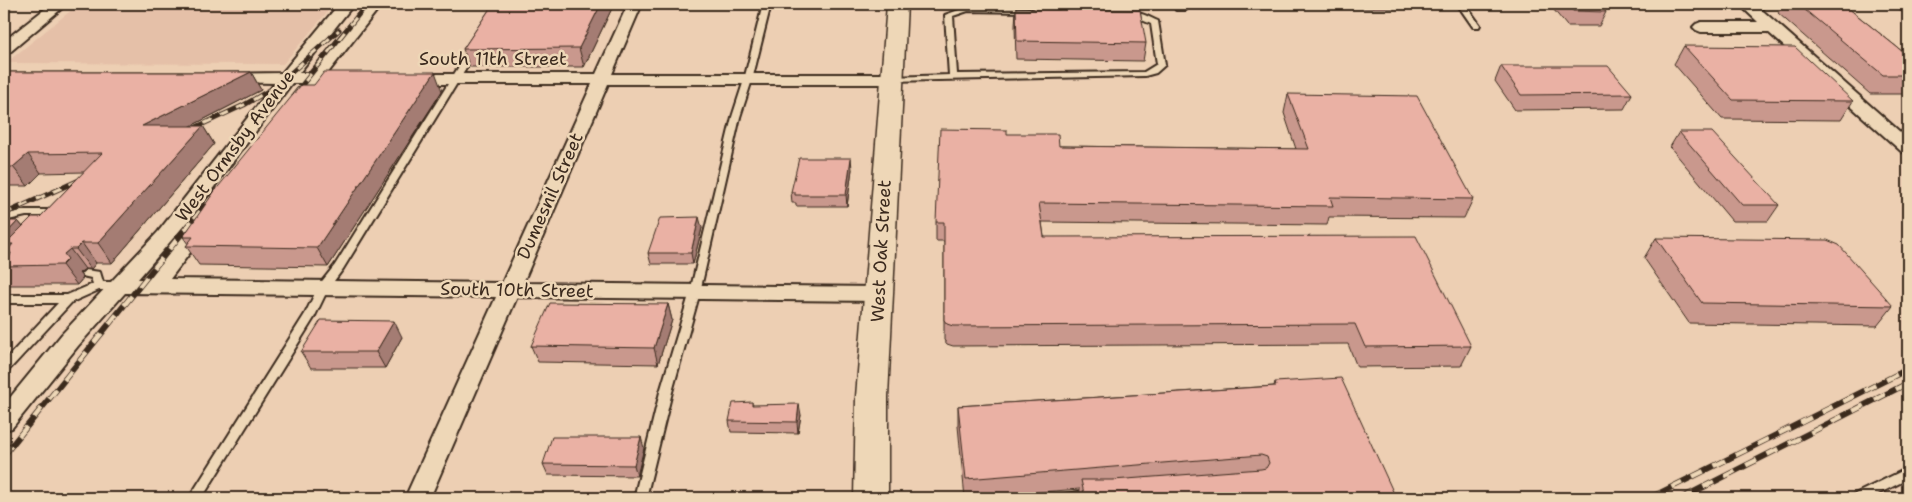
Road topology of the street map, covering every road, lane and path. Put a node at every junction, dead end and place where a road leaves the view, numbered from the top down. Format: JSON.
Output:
{"nodes":[{"id":1,"x":60,"y":4,"type":"edge"},
{"id":2,"x":347,"y":4,"type":"edge"},
{"id":3,"x":375,"y":4,"type":"edge"},
{"id":4,"x":635,"y":4,"type":"edge"},
{"id":5,"x":767,"y":4,"type":"edge"},
{"id":6,"x":897,"y":4,"type":"edge"},
{"id":7,"x":1461,"y":4,"type":"edge"},
{"id":8,"x":1746,"y":4,"type":"edge"},
{"id":9,"x":1035,"y":10,"type":"edge"},
{"id":10,"x":1118,"y":14,"type":"edge"},
{"id":11,"x":1476,"y":25,"type":"dead end"},
{"id":12,"x":1701,"y":27,"type":"dead end"},
{"id":13,"x":1773,"y":27,"type":"junction"},
{"id":14,"x":481,"y":37,"type":"edge"},
{"id":15,"x":4,"y":49,"type":"edge"},
{"id":16,"x":211,"y":77,"type":"edge"},
{"id":17,"x":287,"y":77,"type":"junction"},
{"id":18,"x":953,"y":77,"type":"junction"},
{"id":19,"x":360,"y":78,"type":"edge"},
{"id":20,"x":397,"y":78,"type":"edge"},
{"id":21,"x":315,"y":79,"type":"junction"},
{"id":22,"x":456,"y":79,"type":"junction"},
{"id":23,"x":892,"y":79,"type":"junction"},
{"id":24,"x":601,"y":80,"type":"junction"},
{"id":25,"x":748,"y":80,"type":"junction"},
{"id":26,"x":297,"y":102,"type":"edge"},
{"id":27,"x":1908,"y":148,"type":"edge"},
{"id":28,"x":213,"y":209,"type":"edge"},
{"id":29,"x":4,"y":218,"type":"edge"},
{"id":30,"x":49,"y":226,"type":"edge"},
{"id":31,"x":86,"y":274,"type":"dead end"},
{"id":32,"x":155,"y":285,"type":"junction"},
{"id":33,"x":98,"y":286,"type":"junction"},
{"id":34,"x":120,"y":286,"type":"junction"},
{"id":35,"x":323,"y":288,"type":"junction"},
{"id":36,"x":509,"y":291,"type":"junction"},
{"id":37,"x":695,"y":292,"type":"junction"},
{"id":38,"x":878,"y":294,"type":"junction"},
{"id":39,"x":4,"y":299,"type":"edge"},
{"id":40,"x":68,"y":299,"type":"junction"},
{"id":41,"x":4,"y":368,"type":"edge"},
{"id":42,"x":4,"y":421,"type":"edge"},
{"id":43,"x":1908,"y":473,"type":"edge"},
{"id":44,"x":1103,"y":494,"type":"edge"},
{"id":45,"x":195,"y":498,"type":"edge"},
{"id":46,"x":418,"y":498,"type":"edge"},
{"id":47,"x":640,"y":498,"type":"edge"},
{"id":48,"x":871,"y":498,"type":"edge"},
{"id":49,"x":1070,"y":498,"type":"edge"},
{"id":50,"x":1859,"y":498,"type":"edge"}],
"edges":[{"from":1,"to":15,"type":"street"},
{"from":2,"to":17,"type":"street","name":"West Ormsby Avenue"},
{"from":3,"to":21,"type":"street","name":"West Ormsby Avenue"},
{"from":4,"to":24,"type":"street","name":"Dumesnil Street"},
{"from":5,"to":25,"type":"lane"},
{"from":6,"to":23,"type":"main road","name":"West Oak Street"},
{"from":7,"to":11,"type":"lane"},
{"from":8,"to":13,"type":"street"},
{"from":9,"to":18,"type":"lane"},
{"from":10,"to":18,"type":"lane"},
{"from":12,"to":13,"type":"street"},
{"from":13,"to":27,"type":"street"},
{"from":14,"to":22,"type":"lane"},
{"from":16,"to":17,"type":"street"},
{"from":17,"to":21,"type":"street"},
{"from":17,"to":34,"type":"street","name":"West Ormsby Avenue"},
{"from":18,"to":23,"type":"lane"},
{"from":19,"to":21,"type":"street"},
{"from":20,"to":22,"type":"street","name":"South 11th Street"},
{"from":21,"to":26,"type":"street","name":"West Ormsby Avenue"},
{"from":22,"to":24,"type":"street","name":"South 11th Street"},
{"from":22,"to":35,"type":"lane"},
{"from":23,"to":25,"type":"street","name":"South 11th Street"},
{"from":23,"to":38,"type":"main road","name":"West Oak Street"},
{"from":24,"to":25,"type":"street","name":"South 11th Street"},
{"from":24,"to":36,"type":"street","name":"Dumesnil Street"},
{"from":25,"to":37,"type":"lane"},
{"from":28,"to":32,"type":"street","name":"West Ormsby Avenue"},
{"from":29,"to":30,"type":"lane"},
{"from":31,"to":33,"type":"lane"},
{"from":32,"to":34,"type":"street"},
{"from":32,"to":35,"type":"street","name":"South 10th Street"},
{"from":33,"to":34,"type":"lane"},
{"from":33,"to":40,"type":"lane"},
{"from":34,"to":42,"type":"street","name":"West Ormsby Avenue"},
{"from":35,"to":36,"type":"street","name":"South 10th Street"},
{"from":35,"to":45,"type":"lane"},
{"from":36,"to":37,"type":"street","name":"South 10th Street"},
{"from":36,"to":46,"type":"street","name":"Dumesnil Street"},
{"from":37,"to":38,"type":"street","name":"South 10th Street"},
{"from":37,"to":47,"type":"lane"},
{"from":38,"to":48,"type":"main road","name":"West Oak Street"},
{"from":39,"to":40,"type":"lane"},
{"from":40,"to":41,"type":"lane"},
{"from":43,"to":50,"type":"lane"},
{"from":44,"to":49,"type":"lane"}]}
